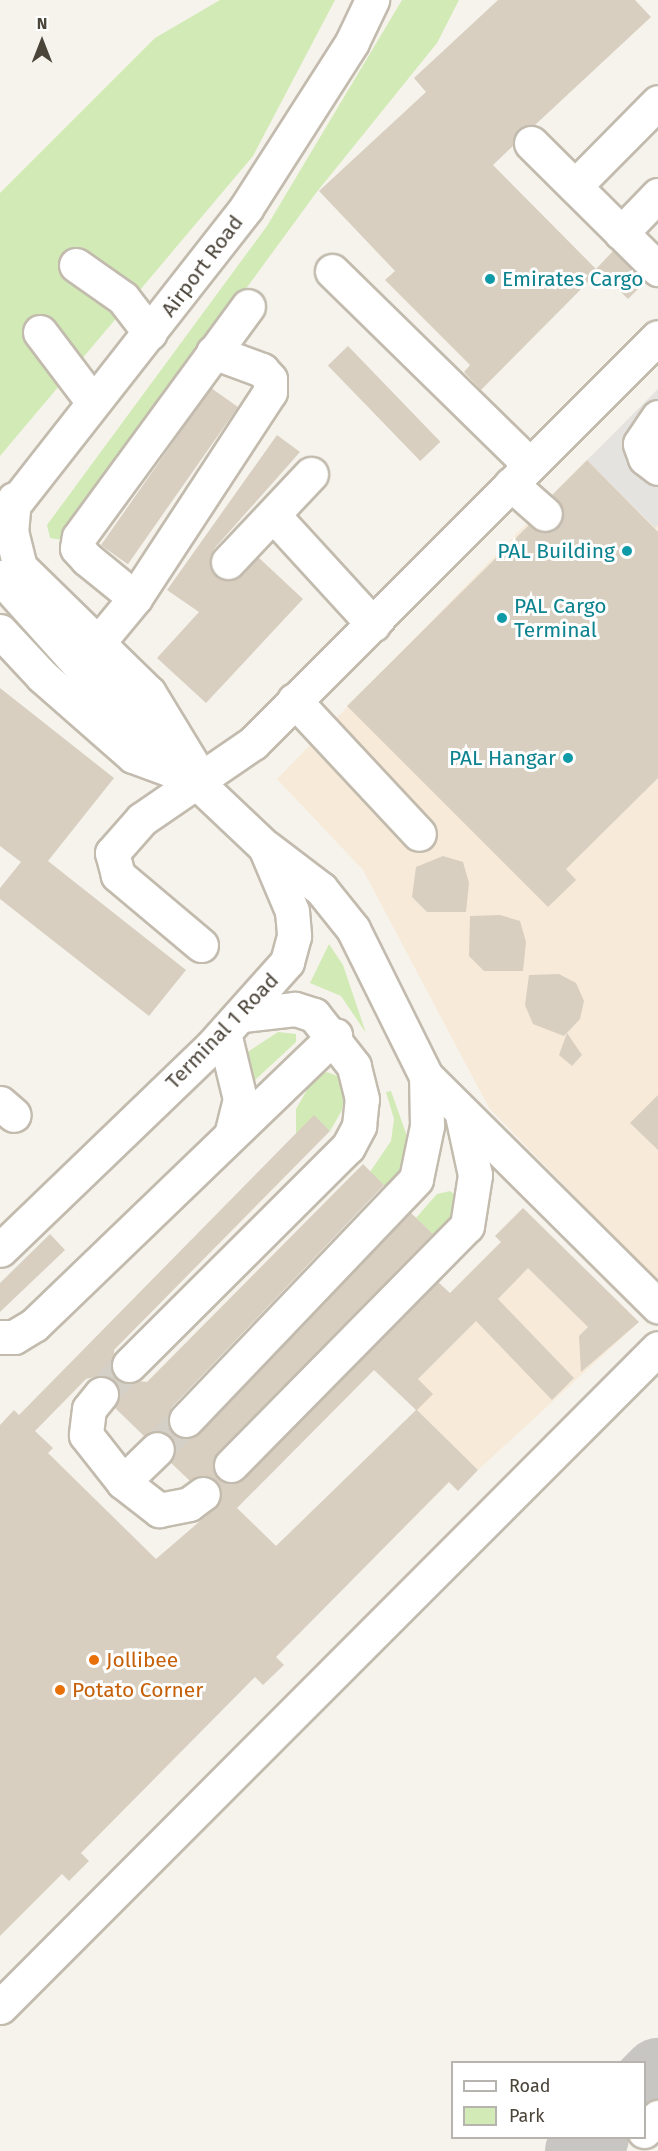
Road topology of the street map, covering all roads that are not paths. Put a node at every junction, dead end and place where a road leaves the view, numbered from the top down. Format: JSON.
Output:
{"nodes":[{"id":1,"x":372,"y":0,"type":"edge"},
{"id":2,"x":658,"y":102,"type":"edge"},
{"id":3,"x":531,"y":143,"type":"dead end"},
{"id":4,"x":575,"y":186,"type":"junction"},
{"id":5,"x":658,"y":195,"type":"edge"},
{"id":6,"x":621,"y":232,"type":"junction"},
{"id":7,"x":76,"y":265,"type":"dead end"},
{"id":8,"x":658,"y":269,"type":"edge"},
{"id":9,"x":332,"y":271,"type":"dead end"},
{"id":10,"x":248,"y":306,"type":"dead end"},
{"id":11,"x":40,"y":332,"type":"dead end"},
{"id":12,"x":150,"y":333,"type":"junction"},
{"id":13,"x":658,"y":337,"type":"edge"},
{"id":14,"x":213,"y":352,"type":"junction"},
{"id":15,"x":93,"y":402,"type":"junction"},
{"id":16,"x":658,"y":417,"type":"edge"},
{"id":17,"x":658,"y":468,"type":"edge"},
{"id":18,"x":310,"y":474,"type":"dead end"},
{"id":19,"x":521,"y":475,"type":"junction"},
{"id":20,"x":4,"y":512,"type":"edge"},
{"id":21,"x":545,"y":514,"type":"dead end"},
{"id":22,"x":274,"y":516,"type":"junction"},
{"id":23,"x":228,"y":562,"type":"dead end"},
{"id":24,"x":0,"y":577,"type":"edge"},
{"id":25,"x":135,"y":598,"type":"junction"},
{"id":26,"x":373,"y":624,"type":"junction"},
{"id":27,"x":0,"y":631,"type":"edge"},
{"id":28,"x":97,"y":644,"type":"junction"},
{"id":29,"x":294,"y":700,"type":"junction"},
{"id":30,"x":199,"y":778,"type":"junction"},
{"id":31,"x":419,"y":834,"type":"dead end"},
{"id":32,"x":265,"y":847,"type":"junction"},
{"id":33,"x":201,"y":945,"type":"dead end"},
{"id":34,"x":233,"y":1024,"type":"junction"},
{"id":35,"x":335,"y":1035,"type":"junction"},
{"id":36,"x":426,"y":1076,"type":"junction"},
{"id":37,"x":462,"y":1115,"type":"junction"},
{"id":38,"x":232,"y":1132,"type":"junction"},
{"id":39,"x":0,"y":1250,"type":"edge"},
{"id":40,"x":658,"y":1306,"type":"edge"},
{"id":41,"x":0,"y":1337,"type":"edge"},
{"id":42,"x":653,"y":1363,"type":"edge"},
{"id":43,"x":129,"y":1365,"type":"tunnel mouth"},
{"id":44,"x":101,"y":1394,"type":"tunnel mouth"},
{"id":45,"x":186,"y":1420,"type":"tunnel mouth"},
{"id":46,"x":157,"y":1449,"type":"tunnel mouth"},
{"id":47,"x":231,"y":1465,"type":"dead end"},
{"id":48,"x":123,"y":1482,"type":"junction"},
{"id":49,"x":203,"y":1494,"type":"dead end"},
{"id":50,"x":0,"y":2007,"type":"edge"},
{"id":51,"x":658,"y":2117,"type":"edge"},
{"id":52,"x":646,"y":2130,"type":"edge"},
{"id":53,"x":637,"y":2139,"type":"edge"},
{"id":54,"x":625,"y":2151,"type":"edge"}],
"edges":[{"from":1,"to":12,"type":"street","name":"Airport Road"},
{"from":2,"to":4,"type":"street"},
{"from":3,"to":4,"type":"street"},
{"from":4,"to":6,"type":"street"},
{"from":5,"to":6,"type":"street"},
{"from":6,"to":8,"type":"street"},
{"from":7,"to":12,"type":"street"},
{"from":9,"to":19,"type":"street"},
{"from":10,"to":14,"type":"street"},
{"from":11,"to":15,"type":"street"},
{"from":12,"to":15,"type":"street","name":"Airport Road"},
{"from":13,"to":19,"type":"street"},
{"from":14,"to":25,"type":"street"},
{"from":14,"to":25,"type":"street"},
{"from":15,"to":20,"type":"street","name":"Airport Road"},
{"from":16,"to":17,"type":"street"},
{"from":18,"to":22,"type":"street"},
{"from":19,"to":21,"type":"street"},
{"from":19,"to":26,"type":"street"},
{"from":20,"to":28,"type":"street","name":"Terminal 1 Road"},
{"from":22,"to":23,"type":"street"},
{"from":22,"to":26,"type":"street"},
{"from":24,"to":30,"type":"street","name":"Terminal 1 Road"},
{"from":25,"to":28,"type":"street"},
{"from":26,"to":29,"type":"street"},
{"from":27,"to":30,"type":"street","name":"Terminal 1 Road"},
{"from":28,"to":30,"type":"street","name":"Terminal 1 Road"},
{"from":29,"to":30,"type":"street"},
{"from":29,"to":31,"type":"street"},
{"from":30,"to":32,"type":"street","name":"Terminal 1 Road"},
{"from":30,"to":33,"type":"street"},
{"from":32,"to":34,"type":"street","name":"Terminal 1 Road"},
{"from":32,"to":36,"type":"street"},
{"from":34,"to":35,"type":"street"},
{"from":34,"to":38,"type":"street"},
{"from":34,"to":39,"type":"street","name":"Terminal 1 Road"},
{"from":35,"to":38,"type":"street"},
{"from":35,"to":43,"type":"street"},
{"from":36,"to":37,"type":"street"},
{"from":36,"to":45,"type":"street"},
{"from":37,"to":40,"type":"street"},
{"from":37,"to":47,"type":"street"},
{"from":38,"to":41,"type":"street"},
{"from":42,"to":50,"type":"street"},
{"from":44,"to":48,"type":"street"},
{"from":46,"to":48,"type":"street"},
{"from":48,"to":49,"type":"street"},
{"from":51,"to":52,"type":"street"},
{"from":53,"to":54,"type":"street"}]}
